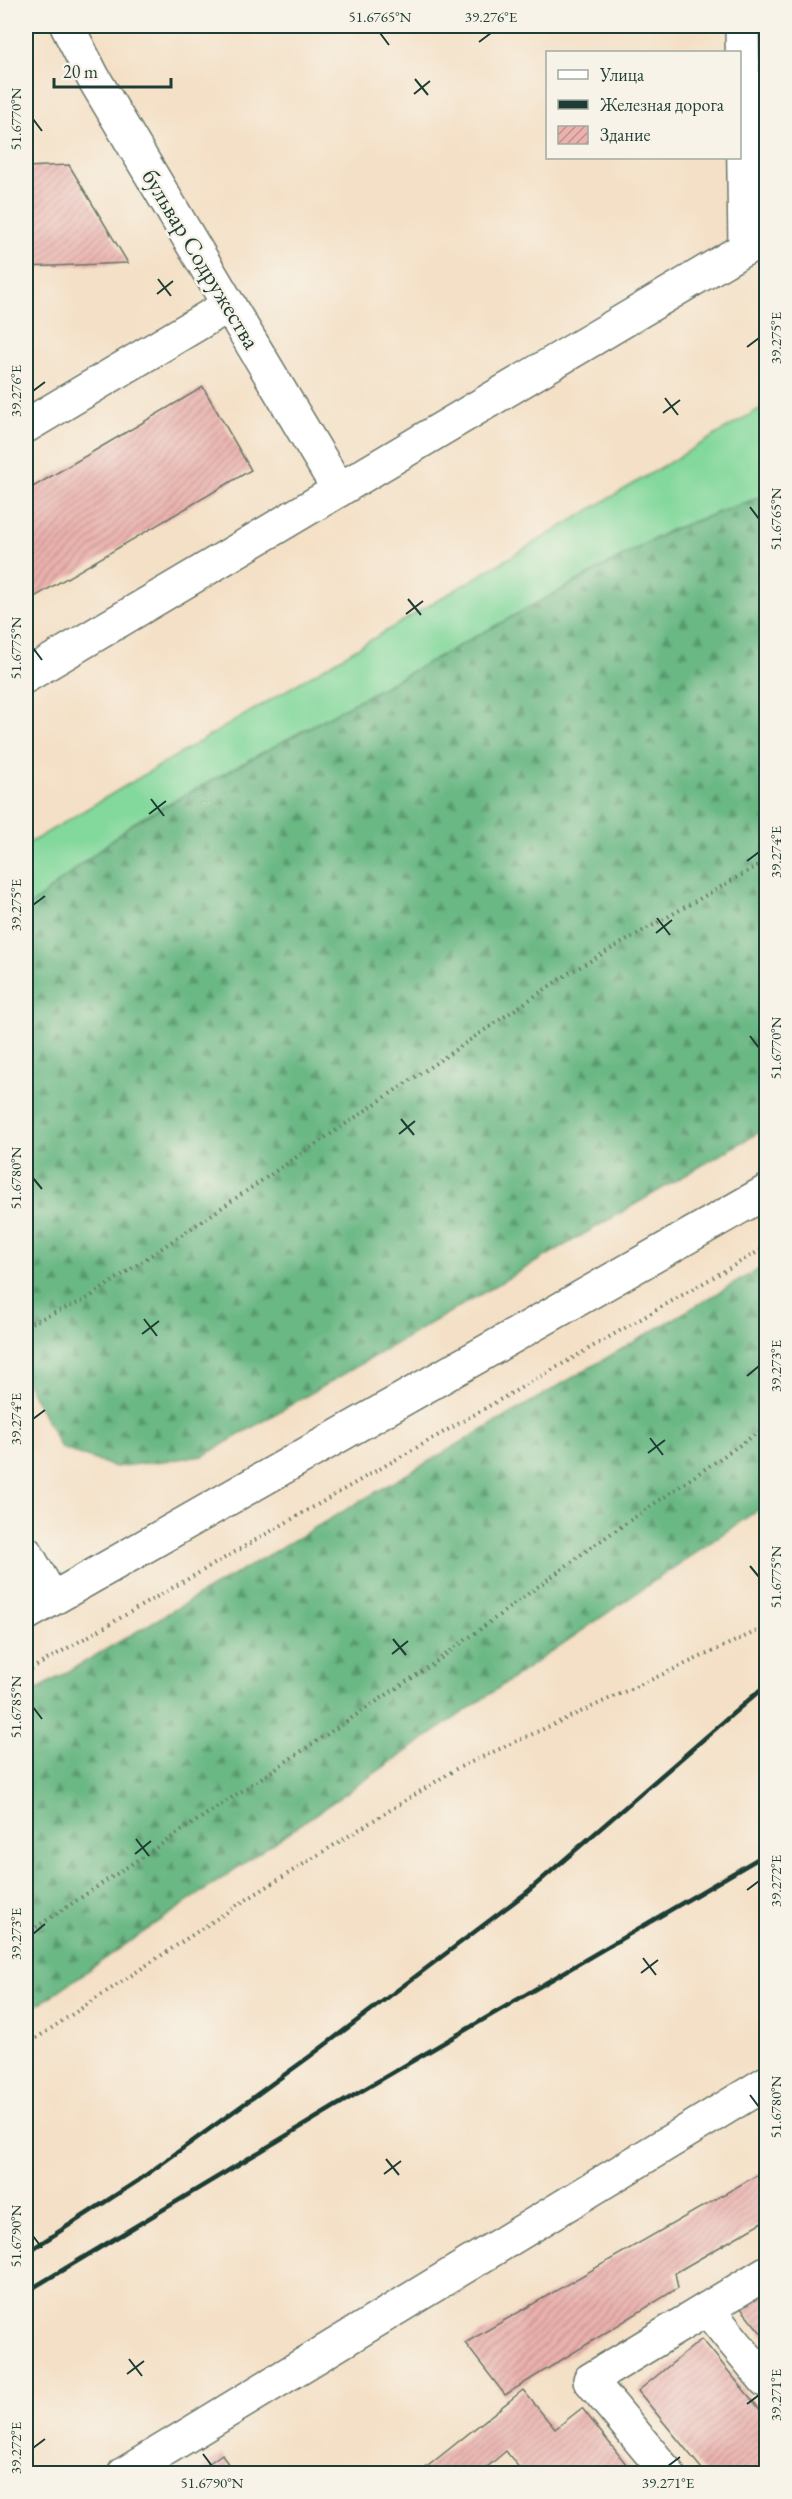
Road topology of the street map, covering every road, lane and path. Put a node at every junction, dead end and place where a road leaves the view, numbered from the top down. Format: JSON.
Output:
{"nodes":[{"id":1,"x":67,"y":26,"type":"edge"},
{"id":2,"x":742,"y":26,"type":"edge"},
{"id":3,"x":756,"y":242,"type":"edge"},
{"id":4,"x":229,"y":305,"type":"junction"},
{"id":5,"x":26,"y":426,"type":"edge"},
{"id":6,"x":339,"y":490,"type":"junction"},
{"id":7,"x":26,"y":676,"type":"edge"},
{"id":8,"x":766,"y":861,"type":"edge"},
{"id":9,"x":766,"y":1192,"type":"edge"},
{"id":10,"x":766,"y":1247,"type":"edge"},
{"id":11,"x":26,"y":1325,"type":"edge"},
{"id":12,"x":766,"y":1427,"type":"edge"},
{"id":13,"x":26,"y":1553,"type":"edge"},
{"id":14,"x":39,"y":1606,"type":"edge"},
{"id":15,"x":766,"y":1626,"type":"edge"},
{"id":16,"x":26,"y":1672,"type":"edge"},
{"id":17,"x":26,"y":1934,"type":"edge"},
{"id":18,"x":26,"y":2045,"type":"edge"},
{"id":19,"x":766,"y":2083,"type":"edge"},
{"id":20,"x":766,"y":2273,"type":"edge"},
{"id":21,"x":707,"y":2309,"type":"junction"},
{"id":22,"x":766,"y":2381,"type":"edge"},
{"id":23,"x":124,"y":2474,"type":"edge"},
{"id":24,"x":668,"y":2474,"type":"edge"}],
"edges":[{"from":1,"to":4,"type":"street","name":"бульвар Содружества"},
{"from":2,"to":3,"type":"street"},
{"from":3,"to":6,"type":"street"},
{"from":4,"to":5,"type":"street"},
{"from":4,"to":6,"type":"street","name":"бульвар Содружества"},
{"from":6,"to":7,"type":"street"},
{"from":8,"to":11,"type":"path"},
{"from":9,"to":14,"type":"street"},
{"from":10,"to":16,"type":"path"},
{"from":12,"to":17,"type":"path"},
{"from":13,"to":14,"type":"street"},
{"from":15,"to":18,"type":"path"},
{"from":19,"to":23,"type":"street"},
{"from":20,"to":21,"type":"street"},
{"from":21,"to":22,"type":"street"},
{"from":21,"to":24,"type":"street"}]}
